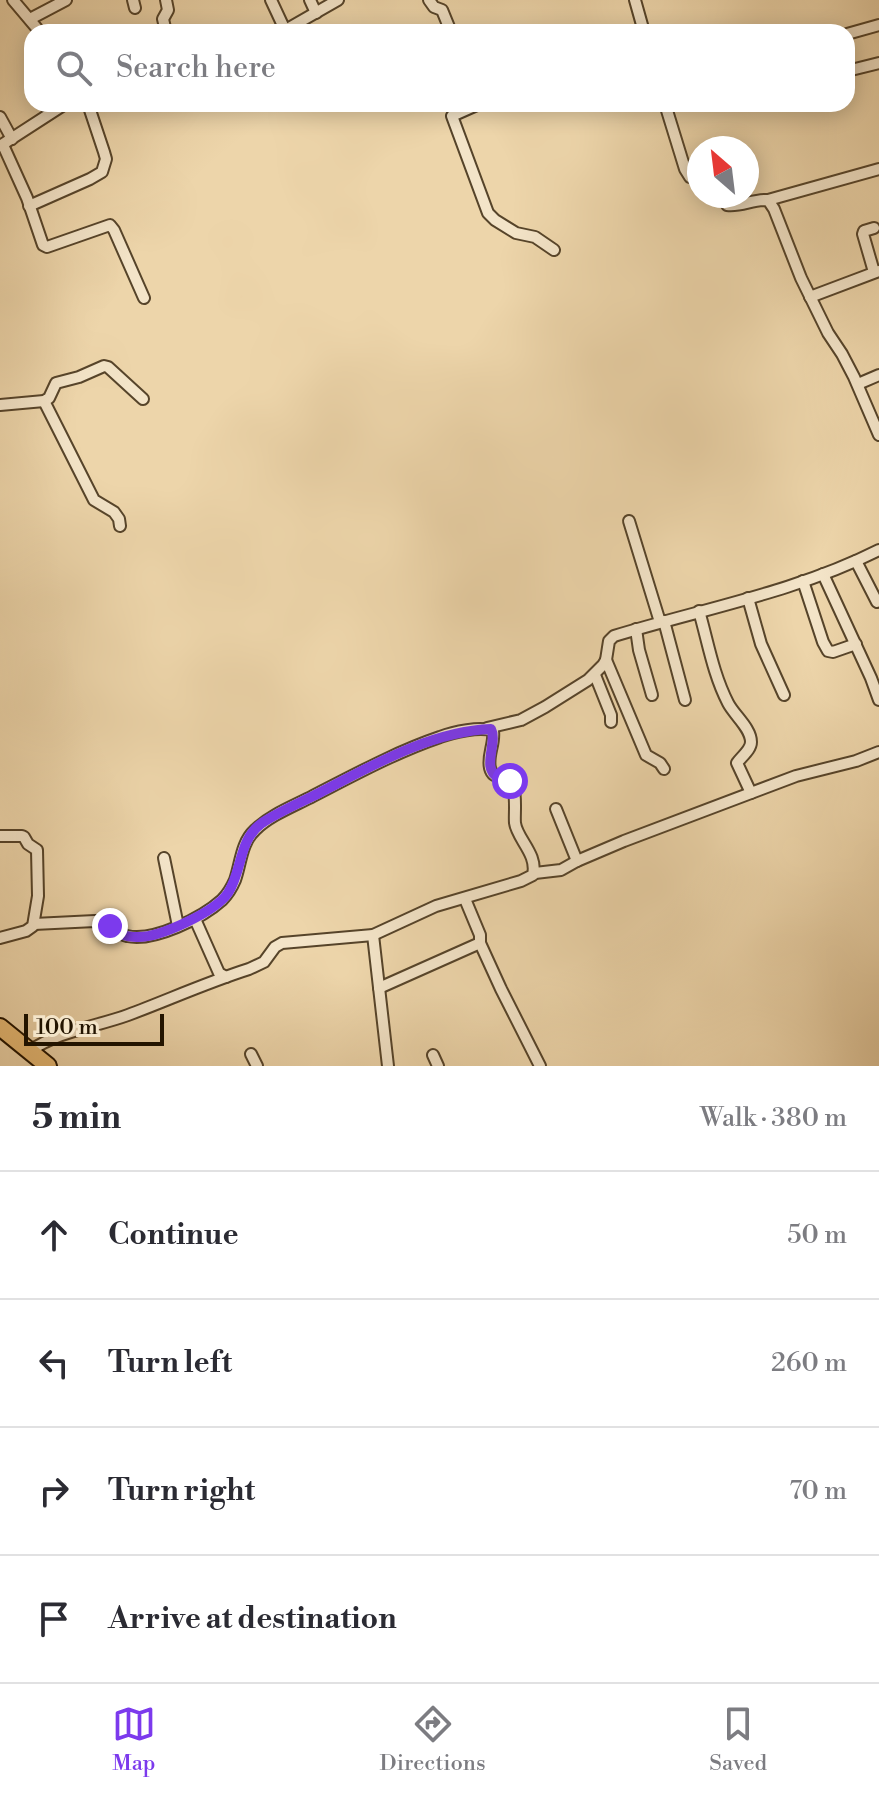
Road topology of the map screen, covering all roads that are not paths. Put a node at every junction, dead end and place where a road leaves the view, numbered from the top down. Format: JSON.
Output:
{"nodes":[{"id":1,"x":13,"y":0,"type":"edge"},
{"id":2,"x":66,"y":0,"type":"edge"},
{"id":3,"x":166,"y":0,"type":"edge"},
{"id":4,"x":271,"y":0,"type":"edge"},
{"id":5,"x":310,"y":0,"type":"edge"},
{"id":6,"x":338,"y":0,"type":"edge"},
{"id":7,"x":429,"y":0,"type":"edge"},
{"id":8,"x":635,"y":0,"type":"edge"},
{"id":9,"x":316,"y":13,"type":"junction"},
{"id":10,"x":30,"y":19,"type":"junction"},
{"id":11,"x":34,"y":24,"type":"edge"},
{"id":12,"x":164,"y":24,"type":"edge"},
{"id":13,"x":280,"y":24,"type":"edge"},
{"id":14,"x":296,"y":24,"type":"edge"},
{"id":15,"x":448,"y":24,"type":"edge"},
{"id":16,"x":642,"y":24,"type":"edge"},
{"id":17,"x":879,"y":25,"type":"edge"},
{"id":18,"x":855,"y":32,"type":"edge"},
{"id":19,"x":879,"y":63,"type":"edge"},
{"id":20,"x":855,"y":69,"type":"edge"},
{"id":21,"x":53,"y":112,"type":"edge"},
{"id":22,"x":91,"y":112,"type":"edge"},
{"id":23,"x":461,"y":112,"type":"edge"},
{"id":24,"x":667,"y":112,"type":"edge"},
{"id":25,"x":0,"y":117,"type":"edge"},
{"id":26,"x":5,"y":143,"type":"edge"},
{"id":27,"x":879,"y":169,"type":"edge"},
{"id":28,"x":687,"y":172,"type":"edge"},
{"id":29,"x":759,"y":199,"type":"edge"},
{"id":30,"x":768,"y":200,"type":"junction"},
{"id":31,"x":29,"y":206,"type":"junction"},
{"id":32,"x":874,"y":228,"type":"dead end"},
{"id":33,"x":554,"y":250,"type":"dead end"},
{"id":34,"x":877,"y":271,"type":"edge"},
{"id":35,"x":810,"y":297,"type":"junction"},
{"id":36,"x":144,"y":298,"type":"dead end"},
{"id":37,"x":879,"y":375,"type":"edge"},
{"id":38,"x":858,"y":384,"type":"junction"},
{"id":39,"x":143,"y":399,"type":"dead end"},
{"id":40,"x":44,"y":401,"type":"junction"},
{"id":41,"x":0,"y":405,"type":"edge"},
{"id":42,"x":879,"y":435,"type":"edge"},
{"id":43,"x":629,"y":521,"type":"dead end"},
{"id":44,"x":120,"y":526,"type":"dead end"},
{"id":45,"x":879,"y":550,"type":"edge"},
{"id":46,"x":856,"y":561,"type":"junction"},
{"id":47,"x":823,"y":574,"type":"junction"},
{"id":48,"x":803,"y":581,"type":"junction"},
{"id":49,"x":748,"y":598,"type":"junction"},
{"id":50,"x":877,"y":602,"type":"edge"},
{"id":51,"x":699,"y":611,"type":"junction"},
{"id":52,"x":662,"y":621,"type":"junction"},
{"id":53,"x":636,"y":629,"type":"junction"},
{"id":54,"x":856,"y":644,"type":"junction"},
{"id":55,"x":606,"y":660,"type":"junction"},
{"id":56,"x":595,"y":675,"type":"junction"},
{"id":57,"x":652,"y":695,"type":"dead end"},
{"id":58,"x":784,"y":695,"type":"dead end"},
{"id":59,"x":878,"y":696,"type":"edge"},
{"id":60,"x":685,"y":700,"type":"dead end"},
{"id":61,"x":611,"y":722,"type":"dead end"},
{"id":62,"x":485,"y":729,"type":"junction"},
{"id":63,"x":879,"y":752,"type":"edge"},
{"id":64,"x":664,"y":769,"type":"dead end"},
{"id":65,"x":751,"y":793,"type":"junction"},
{"id":66,"x":556,"y":809,"type":"dead end"},
{"id":67,"x":0,"y":836,"type":"edge"},
{"id":68,"x":164,"y":858,"type":"dead end"},
{"id":69,"x":577,"y":861,"type":"junction"},
{"id":70,"x":535,"y":873,"type":"junction"},
{"id":71,"x":465,"y":899,"type":"junction"},
{"id":72,"x":195,"y":919,"type":"junction"},
{"id":73,"x":34,"y":924,"type":"junction"},
{"id":74,"x":178,"y":926,"type":"junction"},
{"id":75,"x":373,"y":935,"type":"junction"},
{"id":76,"x":0,"y":938,"type":"edge"},
{"id":77,"x":480,"y":943,"type":"junction"},
{"id":78,"x":226,"y":977,"type":"junction"},
{"id":79,"x":379,"y":988,"type":"junction"},
{"id":80,"x":0,"y":1027,"type":"edge"},
{"id":81,"x":30,"y":1051,"type":"junction"},
{"id":82,"x":251,"y":1054,"type":"dead end"},
{"id":83,"x":433,"y":1055,"type":"dead end"},
{"id":84,"x":48,"y":1066,"type":"edge"},
{"id":85,"x":257,"y":1066,"type":"edge"},
{"id":86,"x":388,"y":1066,"type":"edge"},
{"id":87,"x":438,"y":1066,"type":"edge"},
{"id":88,"x":540,"y":1066,"type":"edge"}],
"edges":[{"from":1,"to":10,"type":"street"},
{"from":2,"to":10,"type":"street"},
{"from":3,"to":12,"type":"street"},
{"from":4,"to":13,"type":"street"},
{"from":5,"to":9,"type":"street"},
{"from":6,"to":9,"type":"street"},
{"from":7,"to":15,"type":"street"},
{"from":8,"to":16,"type":"street"},
{"from":9,"to":14,"type":"street"},
{"from":10,"to":11,"type":"street"},
{"from":17,"to":18,"type":"street"},
{"from":19,"to":20,"type":"street"},
{"from":21,"to":26,"type":"street"},
{"from":22,"to":31,"type":"street"},
{"from":23,"to":33,"type":"street"},
{"from":24,"to":28,"type":"street"},
{"from":25,"to":26,"type":"street"},
{"from":26,"to":31,"type":"street"},
{"from":27,"to":30,"type":"street"},
{"from":29,"to":30,"type":"street"},
{"from":30,"to":35,"type":"street"},
{"from":31,"to":36,"type":"street"},
{"from":32,"to":34,"type":"street"},
{"from":34,"to":35,"type":"street"},
{"from":35,"to":38,"type":"street"},
{"from":37,"to":38,"type":"street"},
{"from":38,"to":42,"type":"street"},
{"from":39,"to":40,"type":"street"},
{"from":40,"to":41,"type":"street"},
{"from":40,"to":44,"type":"street"},
{"from":43,"to":52,"type":"street"},
{"from":45,"to":46,"type":"street"},
{"from":46,"to":47,"type":"street"},
{"from":46,"to":50,"type":"street"},
{"from":47,"to":48,"type":"street"},
{"from":47,"to":54,"type":"street"},
{"from":48,"to":49,"type":"street"},
{"from":48,"to":54,"type":"street"},
{"from":49,"to":51,"type":"street"},
{"from":49,"to":58,"type":"street"},
{"from":51,"to":52,"type":"street"},
{"from":51,"to":65,"type":"street"},
{"from":52,"to":53,"type":"street"},
{"from":52,"to":60,"type":"street"},
{"from":53,"to":55,"type":"street"},
{"from":53,"to":57,"type":"street"},
{"from":54,"to":59,"type":"street"},
{"from":55,"to":56,"type":"street"},
{"from":55,"to":64,"type":"street"},
{"from":56,"to":61,"type":"street"},
{"from":56,"to":62,"type":"street"},
{"from":62,"to":70,"type":"street"},
{"from":62,"to":72,"type":"street"},
{"from":63,"to":65,"type":"street"},
{"from":65,"to":69,"type":"street"},
{"from":66,"to":69,"type":"street"},
{"from":67,"to":73,"type":"street"},
{"from":68,"to":74,"type":"street"},
{"from":69,"to":70,"type":"street"},
{"from":70,"to":71,"type":"street"},
{"from":71,"to":75,"type":"street"},
{"from":71,"to":77,"type":"street"},
{"from":72,"to":74,"type":"street"},
{"from":72,"to":78,"type":"street"},
{"from":73,"to":74,"type":"street"},
{"from":73,"to":76,"type":"street"},
{"from":75,"to":78,"type":"street"},
{"from":75,"to":79,"type":"street"},
{"from":77,"to":79,"type":"street"},
{"from":77,"to":88,"type":"street"},
{"from":78,"to":81,"type":"street"},
{"from":79,"to":86,"type":"street"},
{"from":80,"to":81,"type":"main road"},
{"from":81,"to":84,"type":"main road"},
{"from":82,"to":85,"type":"street"},
{"from":83,"to":87,"type":"street"}]}
